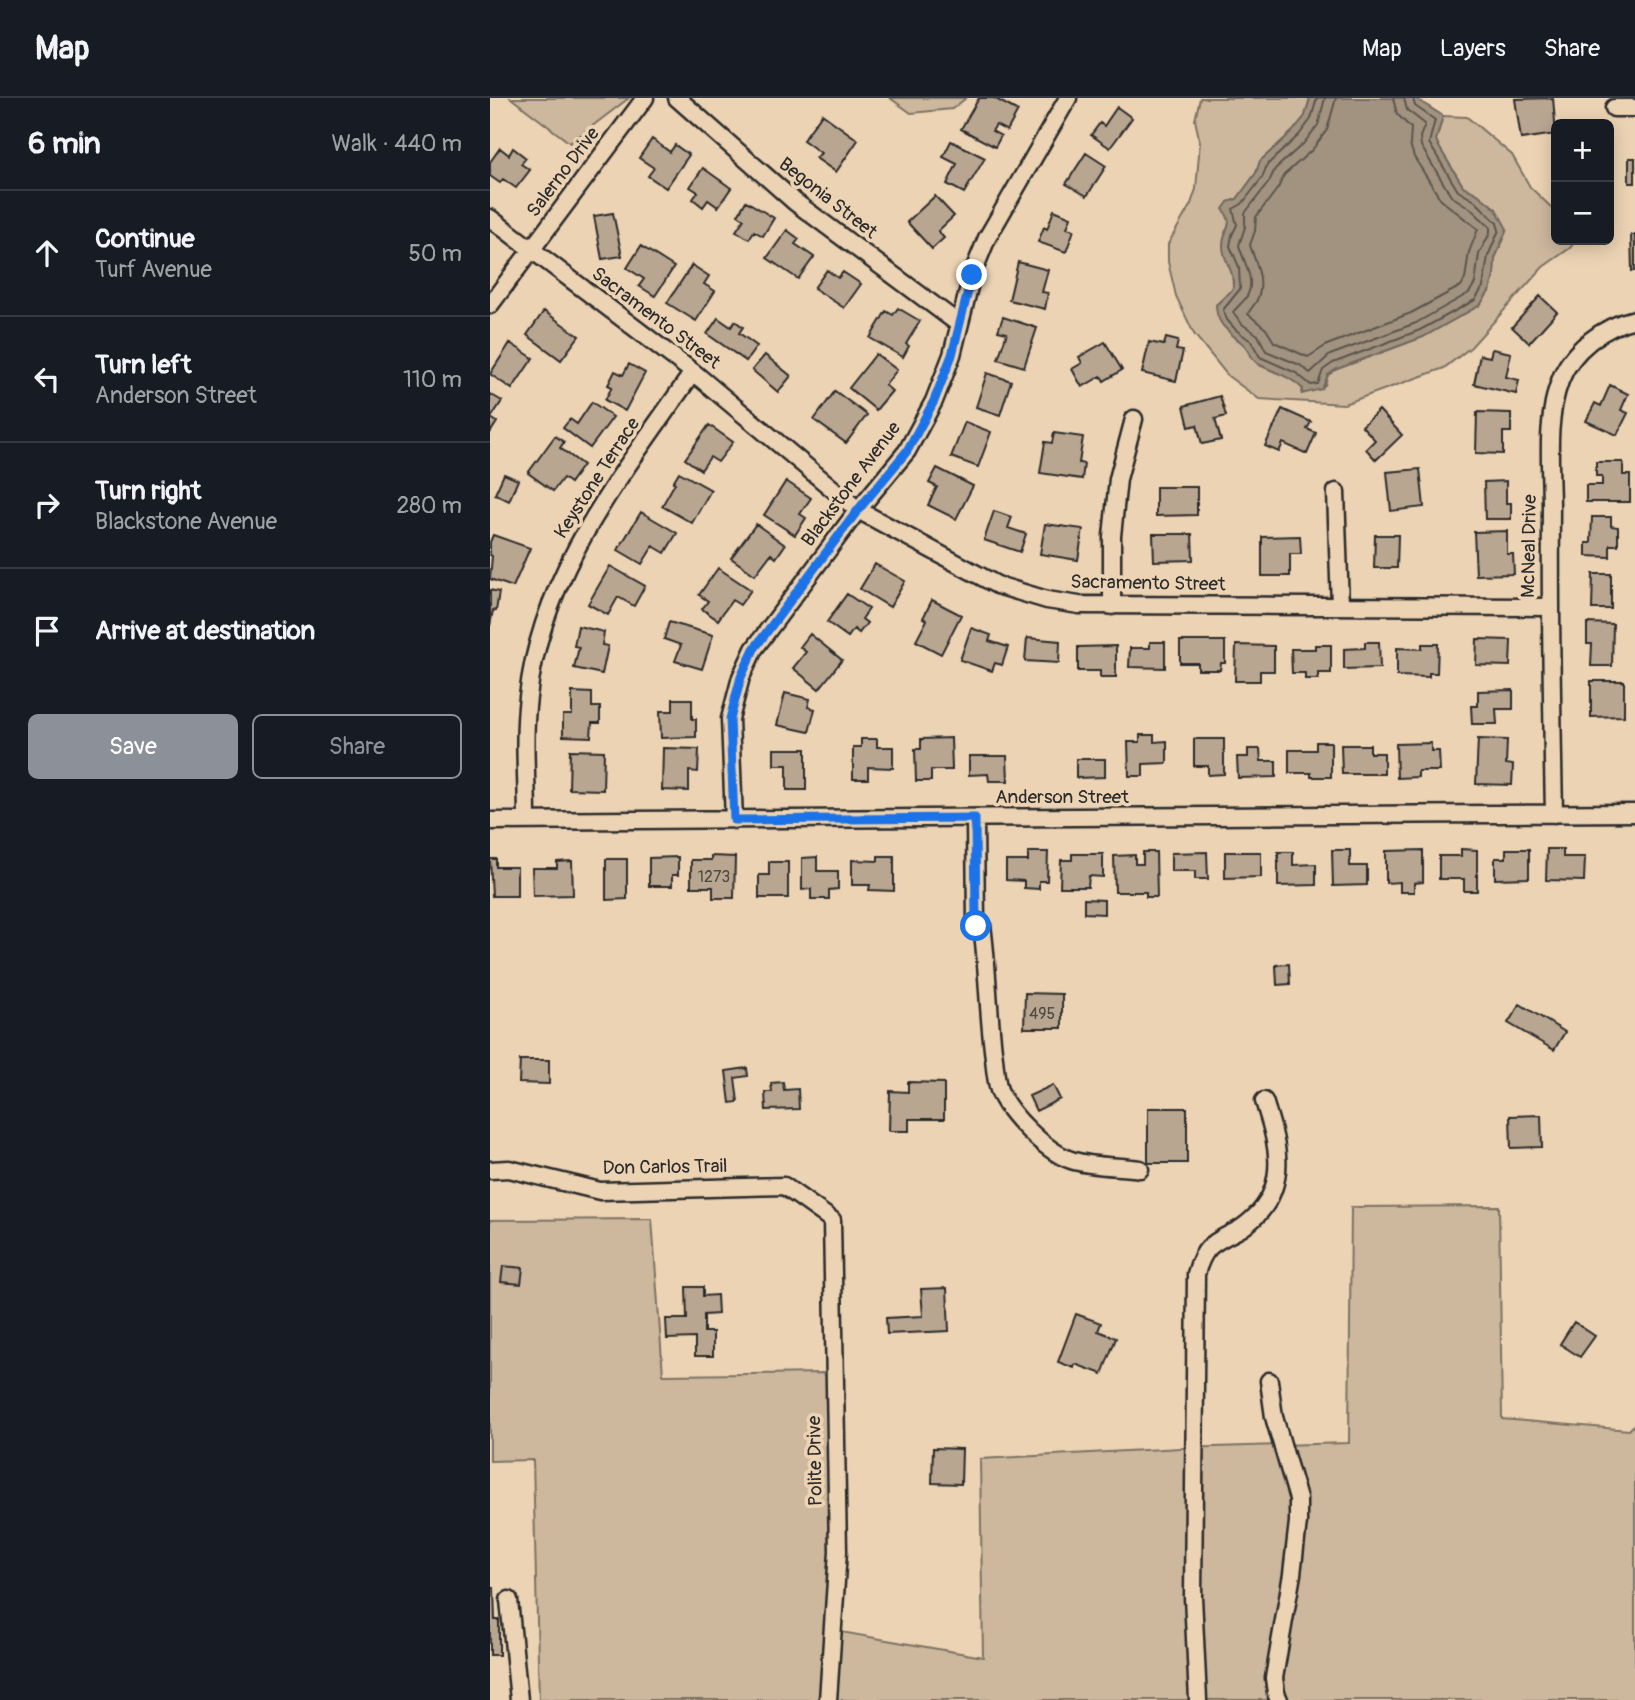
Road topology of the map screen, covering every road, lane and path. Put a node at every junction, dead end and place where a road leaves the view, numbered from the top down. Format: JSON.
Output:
{"nodes":[{"id":1,"x":645,"y":98,"type":"edge"},
{"id":2,"x":677,"y":98,"type":"edge"},
{"id":3,"x":1068,"y":98,"type":"edge"},
{"id":4,"x":1614,"y":108,"type":"dead end"},
{"id":5,"x":1635,"y":108,"type":"edge"},
{"id":6,"x":490,"y":218,"type":"edge"},
{"id":7,"x":532,"y":250,"type":"junction"},
{"id":8,"x":490,"y":306,"type":"edge"},
{"id":9,"x":1635,"y":319,"type":"edge"},
{"id":10,"x":959,"y":324,"type":"junction"},
{"id":11,"x":693,"y":372,"type":"junction"},
{"id":12,"x":1134,"y":419,"type":"dead end"},
{"id":13,"x":1336,"y":492,"type":"dead end"},
{"id":14,"x":858,"y":510,"type":"junction"},
{"id":15,"x":1112,"y":606,"type":"junction"},
{"id":16,"x":1340,"y":606,"type":"junction"},
{"id":17,"x":1550,"y":607,"type":"junction"},
{"id":18,"x":1635,"y":813,"type":"edge"},
{"id":19,"x":1554,"y":814,"type":"junction"},
{"id":20,"x":975,"y":818,"type":"junction"},
{"id":21,"x":527,"y":820,"type":"junction"},
{"id":22,"x":734,"y":820,"type":"junction"},
{"id":23,"x":490,"y":821,"type":"edge"},
{"id":24,"x":1264,"y":1101,"type":"dead end"},
{"id":25,"x":1140,"y":1169,"type":"dead end"},
{"id":26,"x":490,"y":1170,"type":"edge"},
{"id":27,"x":832,"y":1220,"type":"joint"},
{"id":28,"x":1269,"y":1381,"type":"dead end"},
{"id":29,"x":509,"y":1601,"type":"dead end"},
{"id":30,"x":519,"y":1700,"type":"edge"},
{"id":31,"x":828,"y":1700,"type":"edge"},
{"id":32,"x":1198,"y":1700,"type":"edge"},
{"id":33,"x":1279,"y":1700,"type":"edge"}],
"edges":[{"from":1,"to":7,"type":"street","name":"Salerno Drive"},
{"from":2,"to":10,"type":"street","name":"Begonia Street"},
{"from":3,"to":10,"type":"street","name":"Blackstone Avenue"},
{"from":4,"to":5,"type":"street"},
{"from":6,"to":7,"type":"street","name":"Sacramento Street"},
{"from":7,"to":8,"type":"street","name":"Salerno Drive"},
{"from":7,"to":11,"type":"street","name":"Sacramento Street"},
{"from":9,"to":17,"type":"street","name":"McNeal Drive"},
{"from":10,"to":14,"type":"street","name":"Blackstone Avenue"},
{"from":11,"to":14,"type":"street","name":"Sacramento Street"},
{"from":11,"to":21,"type":"street","name":"Keystone Terrace"},
{"from":12,"to":15,"type":"street"},
{"from":13,"to":16,"type":"street"},
{"from":14,"to":15,"type":"street","name":"Sacramento Street"},
{"from":14,"to":22,"type":"street","name":"Blackstone Avenue"},
{"from":15,"to":16,"type":"street","name":"Sacramento Street"},
{"from":16,"to":17,"type":"street","name":"Sacramento Street"},
{"from":17,"to":19,"type":"street","name":"McNeal Drive"},
{"from":18,"to":19,"type":"street","name":"Anderson Street"},
{"from":19,"to":20,"type":"street","name":"Anderson Street"},
{"from":20,"to":22,"type":"street","name":"Anderson Street"},
{"from":20,"to":25,"type":"street"},
{"from":21,"to":22,"type":"street","name":"Anderson Street"},
{"from":21,"to":23,"type":"street","name":"Anderson Street"},
{"from":24,"to":32,"type":"street"},
{"from":26,"to":27,"type":"street","name":"Don Carlos Trail"},
{"from":27,"to":31,"type":"street","name":"Polite Drive"},
{"from":28,"to":33,"type":"street"},
{"from":29,"to":30,"type":"street"}]}
